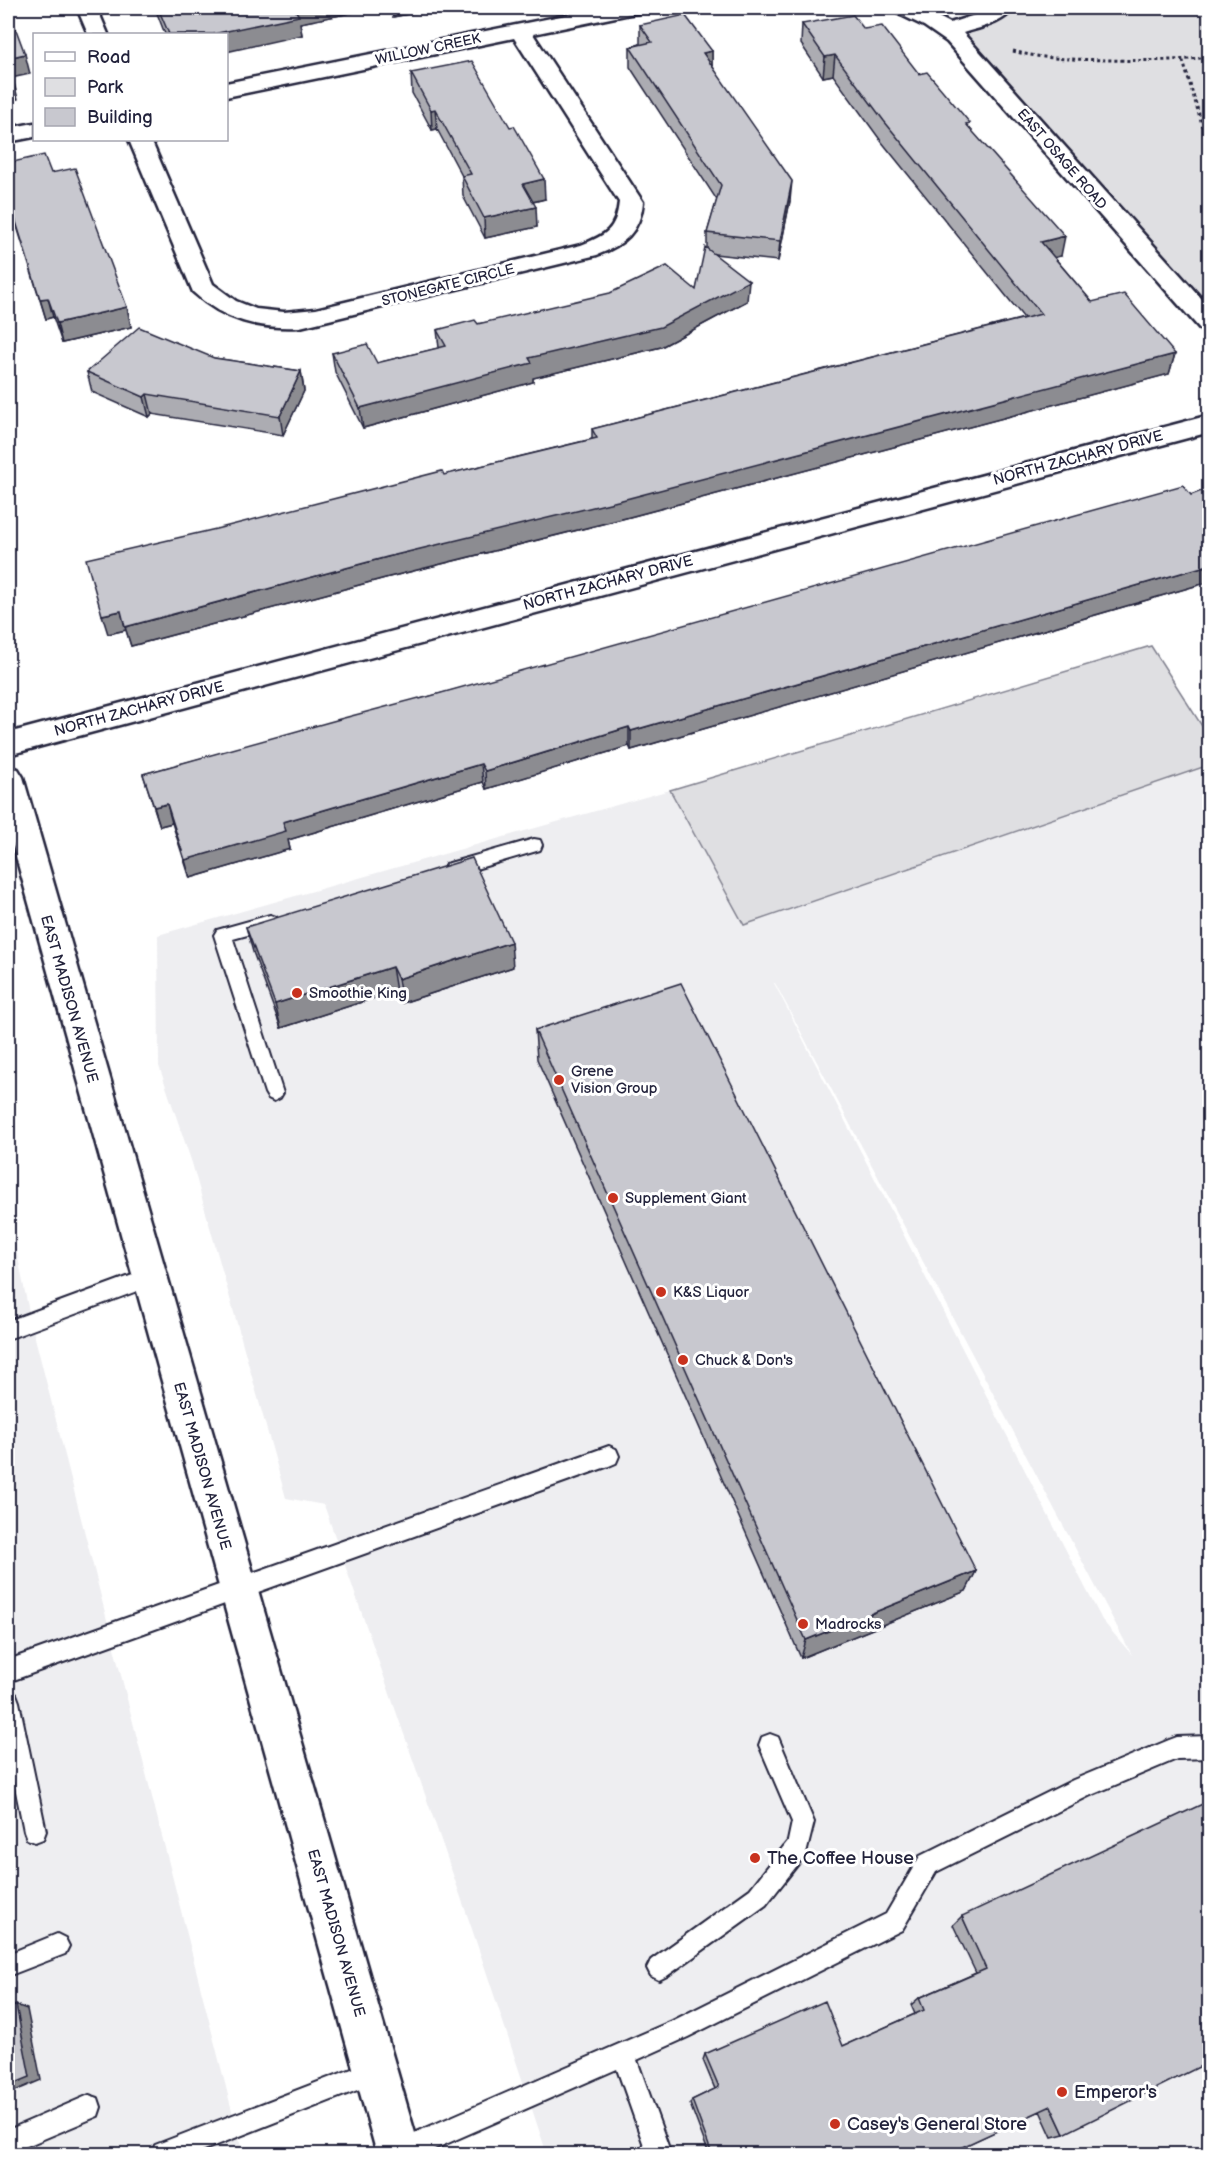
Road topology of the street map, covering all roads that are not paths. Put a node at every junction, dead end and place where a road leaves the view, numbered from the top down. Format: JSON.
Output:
{"nodes":[{"id":1,"x":87,"y":8,"type":"edge"},
{"id":2,"x":630,"y":8,"type":"edge"},
{"id":3,"x":905,"y":8,"type":"edge"},
{"id":4,"x":1003,"y":8,"type":"edge"},
{"id":5,"x":520,"y":30,"type":"junction"},
{"id":6,"x":947,"y":30,"type":"junction"},
{"id":7,"x":98,"y":33,"type":"edge"},
{"id":8,"x":228,"y":90,"type":"edge"},
{"id":9,"x":33,"y":130,"type":"edge"},
{"id":10,"x":8,"y":135,"type":"edge"},
{"id":11,"x":140,"y":141,"type":"edge"},
{"id":12,"x":1209,"y":324,"type":"edge"},
{"id":13,"x":1209,"y":423,"type":"edge"},
{"id":14,"x":8,"y":744,"type":"edge"},
{"id":15,"x":8,"y":777,"type":"edge"},
{"id":16,"x":534,"y":845,"type":"dead end"},
{"id":17,"x":434,"y":874,"type":"edge"},
{"id":18,"x":290,"y":916,"type":"edge"},
{"id":19,"x":274,"y":1092,"type":"dead end"},
{"id":20,"x":149,"y":1278,"type":"junction"},
{"id":21,"x":8,"y":1330,"type":"edge"},
{"id":22,"x":609,"y":1456,"type":"dead end"},
{"id":23,"x":237,"y":1588,"type":"junction"},
{"id":24,"x":8,"y":1671,"type":"edge"},
{"id":25,"x":8,"y":1702,"type":"edge"},
{"id":26,"x":770,"y":1745,"type":"dead end"},
{"id":27,"x":1209,"y":1747,"type":"edge"},
{"id":28,"x":35,"y":1831,"type":"dead end"},
{"id":29,"x":57,"y":1946,"type":"dead end"},
{"id":30,"x":8,"y":1965,"type":"edge"},
{"id":31,"x":659,"y":1968,"type":"dead end"},
{"id":32,"x":624,"y":2053,"type":"junction"},
{"id":33,"x":375,"y":2072,"type":"junction"},
{"id":34,"x":89,"y":2107,"type":"dead end"},
{"id":35,"x":8,"y":2142,"type":"edge"},
{"id":36,"x":165,"y":2154,"type":"edge"},
{"id":37,"x":399,"y":2154,"type":"edge"},
{"id":38,"x":659,"y":2154,"type":"edge"}],
"edges":[{"from":1,"to":7,"type":"street"},
{"from":2,"to":5,"type":"street","name":"WILLOW CREEK"},
{"from":3,"to":6,"type":"street","name":"EAST OSAGE ROAD"},
{"from":4,"to":6,"type":"street"},
{"from":5,"to":8,"type":"street","name":"WILLOW CREEK"},
{"from":5,"to":11,"type":"street","name":"STONEGATE CIRCLE"},
{"from":6,"to":12,"type":"street","name":"EAST OSAGE ROAD"},
{"from":9,"to":10,"type":"street"},
{"from":13,"to":14,"type":"street","name":"NORTH ZACHARY DRIVE"},
{"from":15,"to":20,"type":"street","name":"EAST MADISON AVENUE"},
{"from":16,"to":17,"type":"lane"},
{"from":18,"to":19,"type":"lane"},
{"from":20,"to":21,"type":"lane"},
{"from":20,"to":23,"type":"street","name":"EAST MADISON AVENUE"},
{"from":22,"to":23,"type":"lane"},
{"from":23,"to":24,"type":"lane"},
{"from":23,"to":33,"type":"street","name":"EAST MADISON AVENUE"},
{"from":25,"to":28,"type":"lane"},
{"from":26,"to":31,"type":"lane"},
{"from":27,"to":32,"type":"lane"},
{"from":29,"to":30,"type":"lane"},
{"from":32,"to":37,"type":"lane"},
{"from":32,"to":38,"type":"lane"},
{"from":33,"to":36,"type":"lane"},
{"from":33,"to":37,"type":"street","name":"EAST MADISON AVENUE"},
{"from":34,"to":35,"type":"lane"}]}
